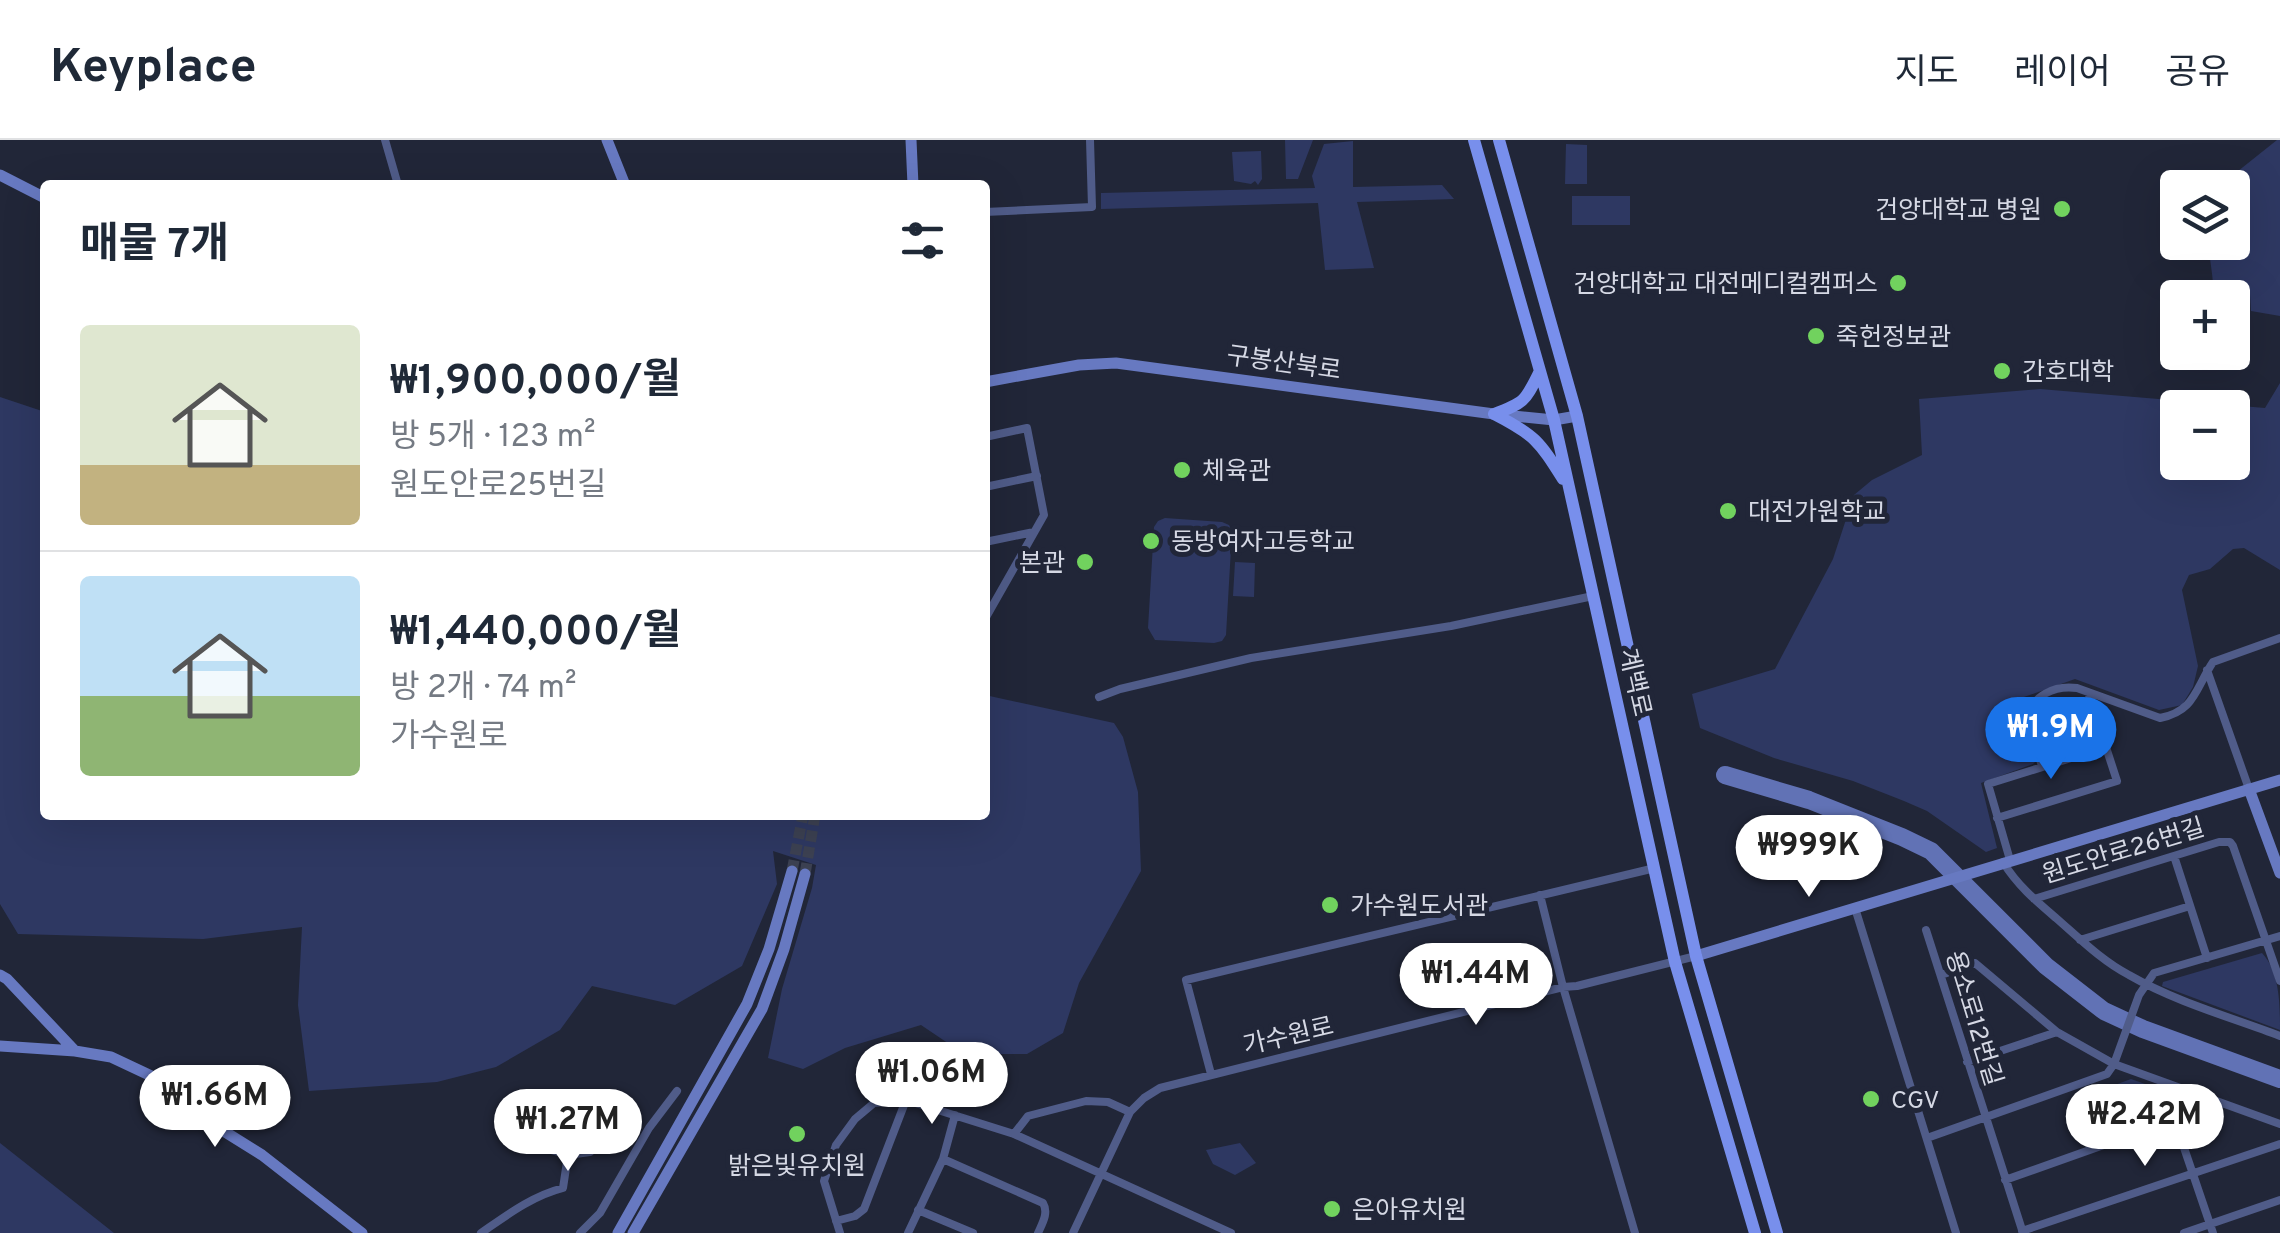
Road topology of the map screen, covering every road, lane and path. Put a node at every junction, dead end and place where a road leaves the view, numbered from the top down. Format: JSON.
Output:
{"nodes":[{"id":1,"x":385,"y":140,"type":"edge"},
{"id":2,"x":606,"y":140,"type":"edge"},
{"id":3,"x":911,"y":140,"type":"edge"},
{"id":4,"x":1090,"y":140,"type":"edge"},
{"id":5,"x":1474,"y":140,"type":"edge"},
{"id":6,"x":1498,"y":140,"type":"edge"},
{"id":7,"x":0,"y":175,"type":"edge"},
{"id":8,"x":397,"y":180,"type":"edge"},
{"id":9,"x":623,"y":180,"type":"edge"},
{"id":10,"x":913,"y":180,"type":"edge"},
{"id":11,"x":40,"y":195,"type":"edge"},
{"id":12,"x":990,"y":212,"type":"edge"},
{"id":13,"x":1540,"y":371,"type":"junction"},
{"id":14,"x":990,"y":381,"type":"edge"},
{"id":15,"x":1494,"y":414,"type":"junction"},
{"id":16,"x":1576,"y":416,"type":"junction"},
{"id":17,"x":1554,"y":420,"type":"junction"},
{"id":18,"x":990,"y":436,"type":"edge"},
{"id":19,"x":1037,"y":476,"type":"junction"},
{"id":20,"x":990,"y":485,"type":"edge"},
{"id":21,"x":1569,"y":488,"type":"junction"},
{"id":22,"x":1034,"y":532,"type":"junction"},
{"id":23,"x":990,"y":541,"type":"edge"},
{"id":24,"x":1593,"y":596,"type":"junction"},
{"id":25,"x":990,"y":610,"type":"edge"},
{"id":26,"x":2280,"y":638,"type":"edge"},
{"id":27,"x":2207,"y":670,"type":"junction"},
{"id":28,"x":2088,"y":692,"type":"junction"},
{"id":29,"x":1099,"y":697,"type":"dead end"},
{"id":30,"x":2106,"y":747,"type":"junction"},
{"id":31,"x":2042,"y":766,"type":"junction"},
{"id":32,"x":2280,"y":780,"type":"edge"},
{"id":33,"x":2250,"y":789,"type":"junction"},
{"id":34,"x":1997,"y":818,"type":"junction"},
{"id":35,"x":2174,"y":856,"type":"junction"},
{"id":36,"x":2006,"y":861,"type":"junction"},
{"id":37,"x":1654,"y":868,"type":"junction"},
{"id":38,"x":2280,"y":873,"type":"edge"},
{"id":39,"x":1540,"y":895,"type":"junction"},
{"id":40,"x":2034,"y":899,"type":"junction"},
{"id":41,"x":2190,"y":906,"type":"junction"},
{"id":42,"x":1855,"y":908,"type":"junction"},
{"id":43,"x":1926,"y":930,"type":"dead end"},
{"id":44,"x":2280,"y":936,"type":"edge"},
{"id":45,"x":2080,"y":940,"type":"junction"},
{"id":46,"x":2266,"y":941,"type":"junction"},
{"id":47,"x":1696,"y":956,"type":"junction"},
{"id":48,"x":2208,"y":958,"type":"junction"},
{"id":49,"x":1675,"y":962,"type":"junction"},
{"id":50,"x":0,"y":975,"type":"edge"},
{"id":51,"x":1941,"y":975,"type":"junction"},
{"id":52,"x":2280,"y":981,"type":"edge"},
{"id":53,"x":2146,"y":984,"type":"junction"},
{"id":54,"x":1562,"y":987,"type":"junction"},
{"id":55,"x":2057,"y":1032,"type":"junction"},
{"id":56,"x":2280,"y":1036,"type":"edge"},
{"id":57,"x":0,"y":1046,"type":"edge"},
{"id":58,"x":74,"y":1052,"type":"junction"},
{"id":59,"x":1968,"y":1062,"type":"junction"},
{"id":60,"x":2114,"y":1064,"type":"junction"},
{"id":61,"x":1211,"y":1074,"type":"junction"},
{"id":62,"x":2162,"y":1083,"type":"junction"},
{"id":63,"x":677,"y":1090,"type":"dead end"},
{"id":64,"x":906,"y":1100,"type":"junction"},
{"id":65,"x":1130,"y":1112,"type":"junction"},
{"id":66,"x":955,"y":1115,"type":"junction"},
{"id":67,"x":1985,"y":1119,"type":"junction"},
{"id":68,"x":2174,"y":1120,"type":"junction"},
{"id":69,"x":2280,"y":1124,"type":"edge"},
{"id":70,"x":1014,"y":1134,"type":"junction"},
{"id":71,"x":1927,"y":1138,"type":"junction"},
{"id":72,"x":2280,"y":1144,"type":"edge"},
{"id":73,"x":551,"y":1150,"type":"dead end"},
{"id":74,"x":590,"y":1152,"type":"dead end"},
{"id":75,"x":568,"y":1156,"type":"junction"},
{"id":76,"x":943,"y":1159,"type":"junction"},
{"id":77,"x":1100,"y":1172,"type":"junction"},
{"id":78,"x":2193,"y":1172,"type":"junction"},
{"id":79,"x":2005,"y":1180,"type":"junction"},
{"id":80,"x":2280,"y":1200,"type":"edge"},
{"id":81,"x":918,"y":1210,"type":"junction"},
{"id":82,"x":836,"y":1221,"type":"junction"},
{"id":83,"x":945,"y":1221,"type":"junction"},
{"id":84,"x":2212,"y":1228,"type":"edge"},
{"id":85,"x":2022,"y":1232,"type":"edge"},
{"id":86,"x":362,"y":1233,"type":"edge"},
{"id":87,"x":481,"y":1233,"type":"edge"},
{"id":88,"x":580,"y":1233,"type":"edge"},
{"id":89,"x":618,"y":1233,"type":"edge"},
{"id":90,"x":634,"y":1233,"type":"edge"},
{"id":91,"x":840,"y":1233,"type":"edge"},
{"id":92,"x":908,"y":1233,"type":"edge"},
{"id":93,"x":940,"y":1233,"type":"edge"},
{"id":94,"x":973,"y":1233,"type":"edge"},
{"id":95,"x":1038,"y":1233,"type":"edge"},
{"id":96,"x":1073,"y":1233,"type":"edge"},
{"id":97,"x":1229,"y":1233,"type":"edge"},
{"id":98,"x":1635,"y":1233,"type":"edge"},
{"id":99,"x":1755,"y":1233,"type":"edge"},
{"id":100,"x":1777,"y":1233,"type":"edge"},
{"id":101,"x":1956,"y":1233,"type":"edge"},
{"id":102,"x":2184,"y":1233,"type":"edge"}],
"edges":[{"from":1,"to":8,"type":"street"},
{"from":2,"to":9,"type":"main road"},
{"from":3,"to":10,"type":"main road"},
{"from":4,"to":12,"type":"street"},
{"from":5,"to":13,"type":"main road","name":"계백로"},
{"from":6,"to":16,"type":"main road","name":"계백로"},
{"from":7,"to":11,"type":"main road"},
{"from":13,"to":15,"type":"main road"},
{"from":13,"to":17,"type":"main road","name":"계백로"},
{"from":14,"to":15,"type":"main road","name":"구봉산북로"},
{"from":15,"to":17,"type":"main road","name":"구봉산북로"},
{"from":15,"to":21,"type":"main road"},
{"from":16,"to":17,"type":"main road","name":"구봉산북로"},
{"from":16,"to":47,"type":"main road","name":"계백로"},
{"from":17,"to":21,"type":"main road","name":"계백로"},
{"from":18,"to":19,"type":"street"},
{"from":19,"to":20,"type":"street"},
{"from":19,"to":22,"type":"street"},
{"from":21,"to":24,"type":"main road","name":"계백로"},
{"from":22,"to":23,"type":"street"},
{"from":22,"to":25,"type":"street"},
{"from":24,"to":29,"type":"street"},
{"from":24,"to":37,"type":"main road","name":"계백로"},
{"from":26,"to":27,"type":"street"},
{"from":27,"to":28,"type":"street"},
{"from":27,"to":33,"type":"street"},
{"from":28,"to":30,"type":"street"},
{"from":28,"to":31,"type":"street"},
{"from":30,"to":31,"type":"street"},
{"from":30,"to":34,"type":"street"},
{"from":31,"to":34,"type":"street"},
{"from":32,"to":33,"type":"main road"},
{"from":33,"to":36,"type":"main road"},
{"from":33,"to":38,"type":"main road"},
{"from":34,"to":36,"type":"street"},
{"from":35,"to":40,"type":"street","name":"원도안로26번길"},
{"from":35,"to":41,"type":"street"},
{"from":35,"to":46,"type":"street","name":"원도안로26번길"},
{"from":36,"to":40,"type":"street","name":"원도안로26번길"},
{"from":36,"to":42,"type":"main road"},
{"from":37,"to":39,"type":"street"},
{"from":37,"to":49,"type":"main road","name":"계백로"},
{"from":39,"to":54,"type":"street"},
{"from":39,"to":61,"type":"street"},
{"from":40,"to":45,"type":"street","name":"원도안로26번길"},
{"from":41,"to":45,"type":"street"},
{"from":41,"to":48,"type":"street"},
{"from":42,"to":47,"type":"main road"},
{"from":42,"to":71,"type":"street"},
{"from":43,"to":51,"type":"street","name":"용소로12번길"},
{"from":44,"to":46,"type":"street"},
{"from":45,"to":53,"type":"street","name":"원도안로26번길"},
{"from":46,"to":48,"type":"street"},
{"from":46,"to":52,"type":"street"},
{"from":47,"to":49,"type":"street","name":"가수원로"},
{"from":47,"to":100,"type":"main road","name":"계백로"},
{"from":48,"to":53,"type":"street"},
{"from":49,"to":54,"type":"street","name":"가수원로"},
{"from":49,"to":99,"type":"main road","name":"계백로"},
{"from":50,"to":58,"type":"main road"},
{"from":51,"to":55,"type":"street"},
{"from":51,"to":59,"type":"street","name":"용소로12번길"},
{"from":53,"to":56,"type":"street","name":"원도안로26번길"},
{"from":53,"to":60,"type":"street"},
{"from":54,"to":61,"type":"street","name":"가수원로"},
{"from":54,"to":98,"type":"street"},
{"from":55,"to":59,"type":"street"},
{"from":55,"to":60,"type":"street"},
{"from":57,"to":58,"type":"main road"},
{"from":58,"to":86,"type":"main road"},
{"from":59,"to":67,"type":"street","name":"용소로12번길"},
{"from":60,"to":62,"type":"street"},
{"from":60,"to":67,"type":"street","name":"용소로12번길"},
{"from":61,"to":65,"type":"street","name":"가수원로"},
{"from":62,"to":68,"type":"street"},
{"from":62,"to":69,"type":"street"},
{"from":63,"to":88,"type":"street"},
{"from":64,"to":66,"type":"street"},
{"from":64,"to":82,"type":"street"},
{"from":64,"to":82,"type":"street"},
{"from":65,"to":70,"type":"street"},
{"from":65,"to":77,"type":"street"},
{"from":66,"to":70,"type":"street"},
{"from":66,"to":76,"type":"street"},
{"from":67,"to":71,"type":"street","name":"용소로12번길"},
{"from":67,"to":79,"type":"street"},
{"from":68,"to":78,"type":"street"},
{"from":68,"to":79,"type":"street"},
{"from":70,"to":77,"type":"street"},
{"from":71,"to":101,"type":"street"},
{"from":72,"to":78,"type":"street"},
{"from":73,"to":75,"type":"street"},
{"from":74,"to":75,"type":"street"},
{"from":75,"to":87,"type":"street"},
{"from":76,"to":81,"type":"street"},
{"from":76,"to":95,"type":"street"},
{"from":77,"to":96,"type":"street"},
{"from":77,"to":97,"type":"street"},
{"from":78,"to":84,"type":"street"},
{"from":78,"to":85,"type":"street"},
{"from":79,"to":85,"type":"street"},
{"from":80,"to":84,"type":"street"},
{"from":81,"to":83,"type":"street"},
{"from":81,"to":92,"type":"street"},
{"from":82,"to":91,"type":"street"},
{"from":83,"to":93,"type":"street"},
{"from":83,"to":94,"type":"street"},
{"from":84,"to":102,"type":"street"},
{"from":89,"to":90,"type":"main road"}]}
